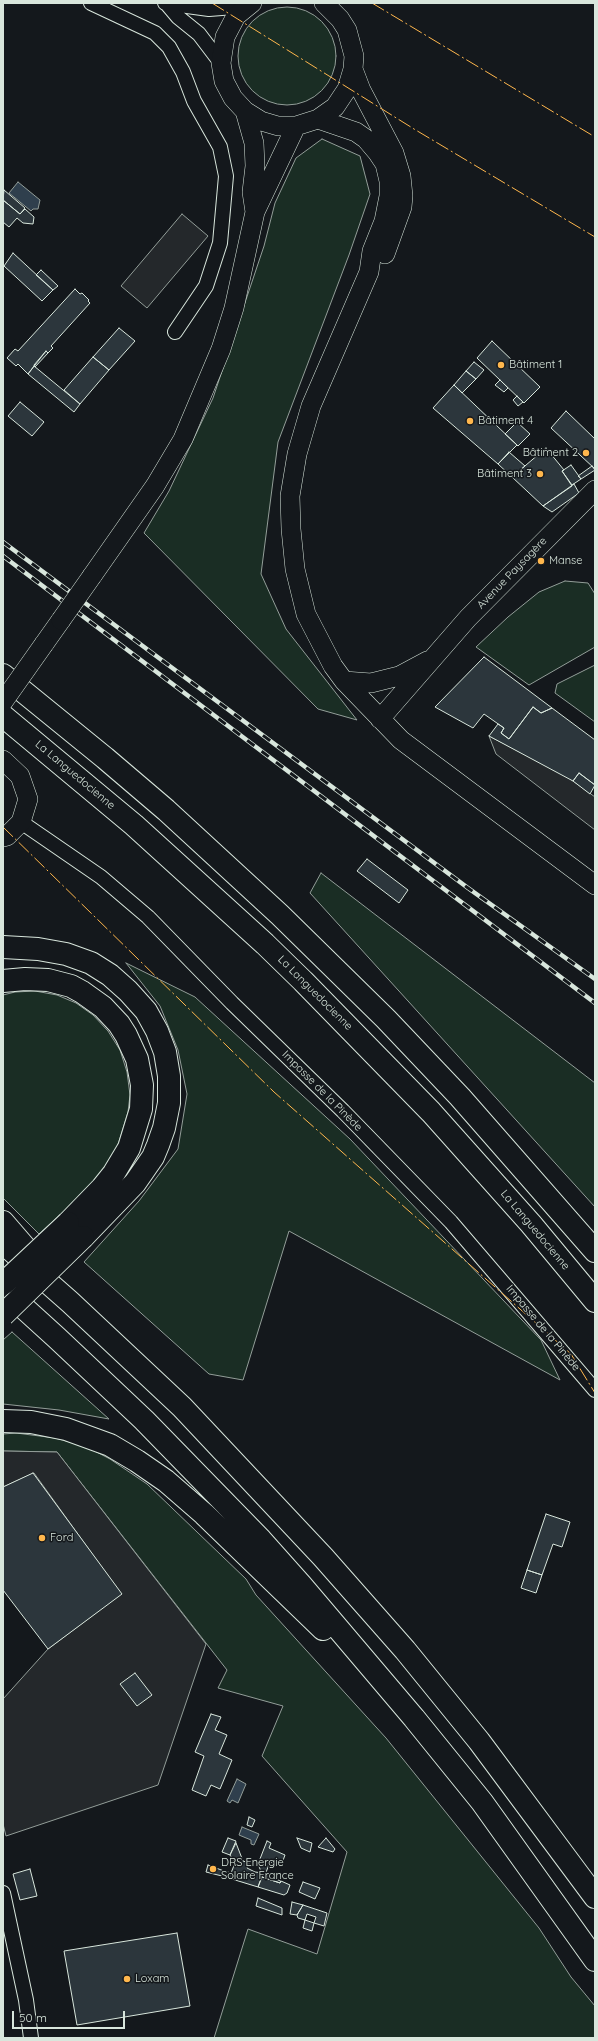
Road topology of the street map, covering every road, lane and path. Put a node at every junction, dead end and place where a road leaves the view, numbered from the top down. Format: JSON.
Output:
{"nodes":[{"id":1,"x":91,"y":3,"type":"edge"},
{"id":2,"x":326,"y":3,"type":"edge"},
{"id":3,"x":166,"y":4,"type":"edge"},
{"id":4,"x":250,"y":5,"type":"edge"},
{"id":5,"x":221,"y":63,"type":"junction"},
{"id":6,"x":353,"y":69,"type":"junction"},
{"id":7,"x":245,"y":111,"type":"junction"},
{"id":8,"x":318,"y":119,"type":"junction"},
{"id":9,"x":296,"y":126,"type":"junction"},
{"id":10,"x":255,"y":212,"type":"junction"},
{"id":11,"x":369,"y":272,"type":"junction"},
{"id":12,"x":175,"y":332,"type":"dead end"},
{"id":13,"x":595,"y":490,"type":"edge"},
{"id":14,"x":432,"y":659,"type":"junction"},
{"id":15,"x":3,"y":675,"type":"edge"},
{"id":16,"x":344,"y":681,"type":"junction"},
{"id":17,"x":3,"y":702,"type":"edge"},
{"id":18,"x":3,"y":716,"type":"edge"},
{"id":19,"x":380,"y":719,"type":"junction"},
{"id":20,"x":3,"y":760,"type":"edge"},
{"id":21,"x":21,"y":822,"type":"junction"},
{"id":22,"x":3,"y":837,"type":"edge"},
{"id":23,"x":595,"y":885,"type":"edge"},
{"id":24,"x":3,"y":947,"type":"edge"},
{"id":25,"x":3,"y":981,"type":"edge"},
{"id":26,"x":3,"y":1222,"type":"edge"},
{"id":27,"x":75,"y":1230,"type":"junction"},
{"id":28,"x":3,"y":1243,"type":"edge"},
{"id":29,"x":595,"y":1251,"type":"edge"},
{"id":30,"x":3,"y":1284,"type":"edge"},
{"id":31,"x":3,"y":1289,"type":"edge"},
{"id":32,"x":70,"y":1302,"type":"junction"},
{"id":33,"x":595,"y":1302,"type":"edge"},
{"id":34,"x":3,"y":1315,"type":"edge"},
{"id":35,"x":595,"y":1390,"type":"edge"},
{"id":36,"x":3,"y":1421,"type":"edge"},
{"id":37,"x":414,"y":1718,"type":"junction"},
{"id":38,"x":3,"y":1893,"type":"edge"},
{"id":39,"x":595,"y":1897,"type":"edge"},
{"id":40,"x":595,"y":1960,"type":"edge"},
{"id":41,"x":31,"y":2038,"type":"edge"}],
"edges":[{"from":1,"to":12,"type":"street"},
{"from":2,"to":6,"type":"street"},
{"from":3,"to":4,"type":"street"},
{"from":3,"to":5,"type":"street"},
{"from":4,"to":5,"type":"street"},
{"from":5,"to":7,"type":"street"},
{"from":6,"to":8,"type":"street"},
{"from":6,"to":11,"type":"street"},
{"from":7,"to":9,"type":"street"},
{"from":7,"to":10,"type":"street"},
{"from":8,"to":9,"type":"street"},
{"from":8,"to":11,"type":"street"},
{"from":9,"to":10,"type":"street"},
{"from":10,"to":17,"type":"street","bridge":true},
{"from":11,"to":16,"type":"street"},
{"from":13,"to":14,"type":"street","name":"Avenue Paysagère"},
{"from":14,"to":16,"type":"street","name":"Avenue Paysagère"},
{"from":14,"to":19,"type":"street","name":"Avenue Paysagère"},
{"from":15,"to":29,"type":"highway"},
{"from":16,"to":19,"type":"street"},
{"from":18,"to":33,"type":"highway","name":"La Languedocienne"},
{"from":19,"to":23,"type":"street"},
{"from":20,"to":21,"type":"street"},
{"from":21,"to":22,"type":"street"},
{"from":21,"to":35,"type":"street","name":"Impasse de la Pinède"},
{"from":24,"to":27,"type":"highway"},
{"from":25,"to":27,"type":"highway"},
{"from":26,"to":32,"type":"highway"},
{"from":27,"to":30,"type":"highway","bridge":true},
{"from":27,"to":34,"type":"highway","bridge":true},
{"from":28,"to":32,"type":"highway"},
{"from":31,"to":37,"type":"highway"},
{"from":32,"to":39,"type":"highway"},
{"from":36,"to":37,"type":"highway"},
{"from":37,"to":40,"type":"highway"},
{"from":38,"to":41,"type":"street"}]}
